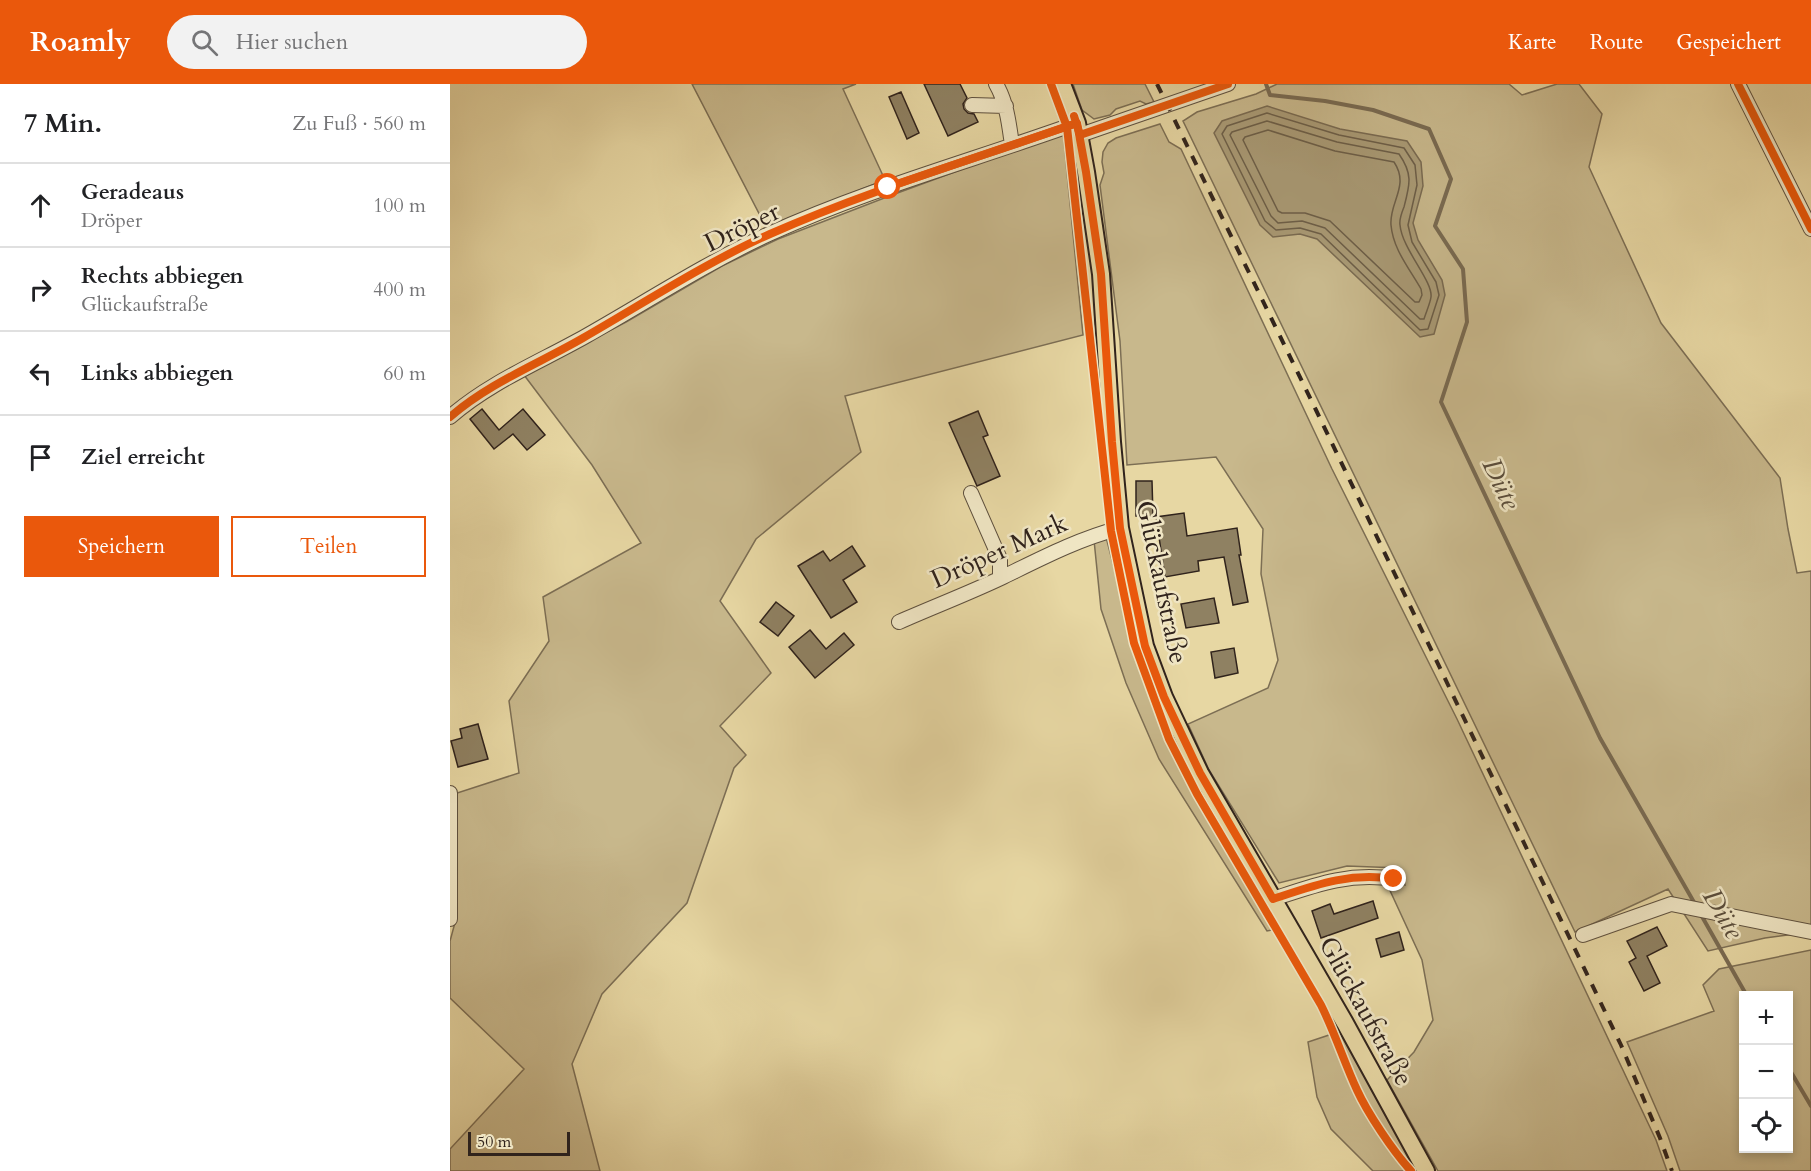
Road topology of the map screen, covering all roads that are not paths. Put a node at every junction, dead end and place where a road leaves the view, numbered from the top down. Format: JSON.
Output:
{"nodes":[{"id":1,"x":996,"y":84,"type":"edge"},
{"id":2,"x":1062,"y":84,"type":"edge"},
{"id":3,"x":1228,"y":84,"type":"edge"},
{"id":4,"x":1738,"y":84,"type":"edge"},
{"id":5,"x":972,"y":105,"type":"dead end"},
{"id":6,"x":1006,"y":106,"type":"junction"},
{"id":7,"x":1078,"y":129,"type":"junction"},
{"id":8,"x":1012,"y":145,"type":"junction"},
{"id":9,"x":1811,"y":229,"type":"edge"},
{"id":10,"x":450,"y":417,"type":"edge"},
{"id":11,"x":971,"y":493,"type":"dead end"},
{"id":12,"x":1120,"y":528,"type":"junction"},
{"id":13,"x":1000,"y":578,"type":"junction"},
{"id":14,"x":899,"y":622,"type":"dead end"},
{"id":15,"x":450,"y":793,"type":"edge"},
{"id":16,"x":1394,"y":879,"type":"dead end"},
{"id":17,"x":1273,"y":899,"type":"junction"},
{"id":18,"x":450,"y":919,"type":"edge"},
{"id":19,"x":1811,"y":932,"type":"edge"},
{"id":20,"x":1583,"y":935,"type":"dead end"},
{"id":21,"x":1426,"y":1171,"type":"edge"}],
"edges":[{"from":1,"to":6,"type":"street"},
{"from":2,"to":7,"type":"main road","name":"Glückaufstraße"},
{"from":3,"to":7,"type":"street","name":"Dröper"},
{"from":4,"to":9,"type":"street"},
{"from":5,"to":6,"type":"street"},
{"from":6,"to":8,"type":"street"},
{"from":7,"to":8,"type":"street","name":"Dröper"},
{"from":7,"to":12,"type":"main road","name":"Glückaufstraße"},
{"from":8,"to":10,"type":"street","name":"Dröper"},
{"from":11,"to":13,"type":"street"},
{"from":12,"to":13,"type":"street","name":"Dröper Mark"},
{"from":12,"to":17,"type":"main road","name":"Glückaufstraße"},
{"from":13,"to":14,"type":"street","name":"Dröper Mark"},
{"from":15,"to":18,"type":"street"},
{"from":16,"to":17,"type":"street"},
{"from":17,"to":21,"type":"main road","name":"Glückaufstraße"},
{"from":19,"to":20,"type":"street"}]}
